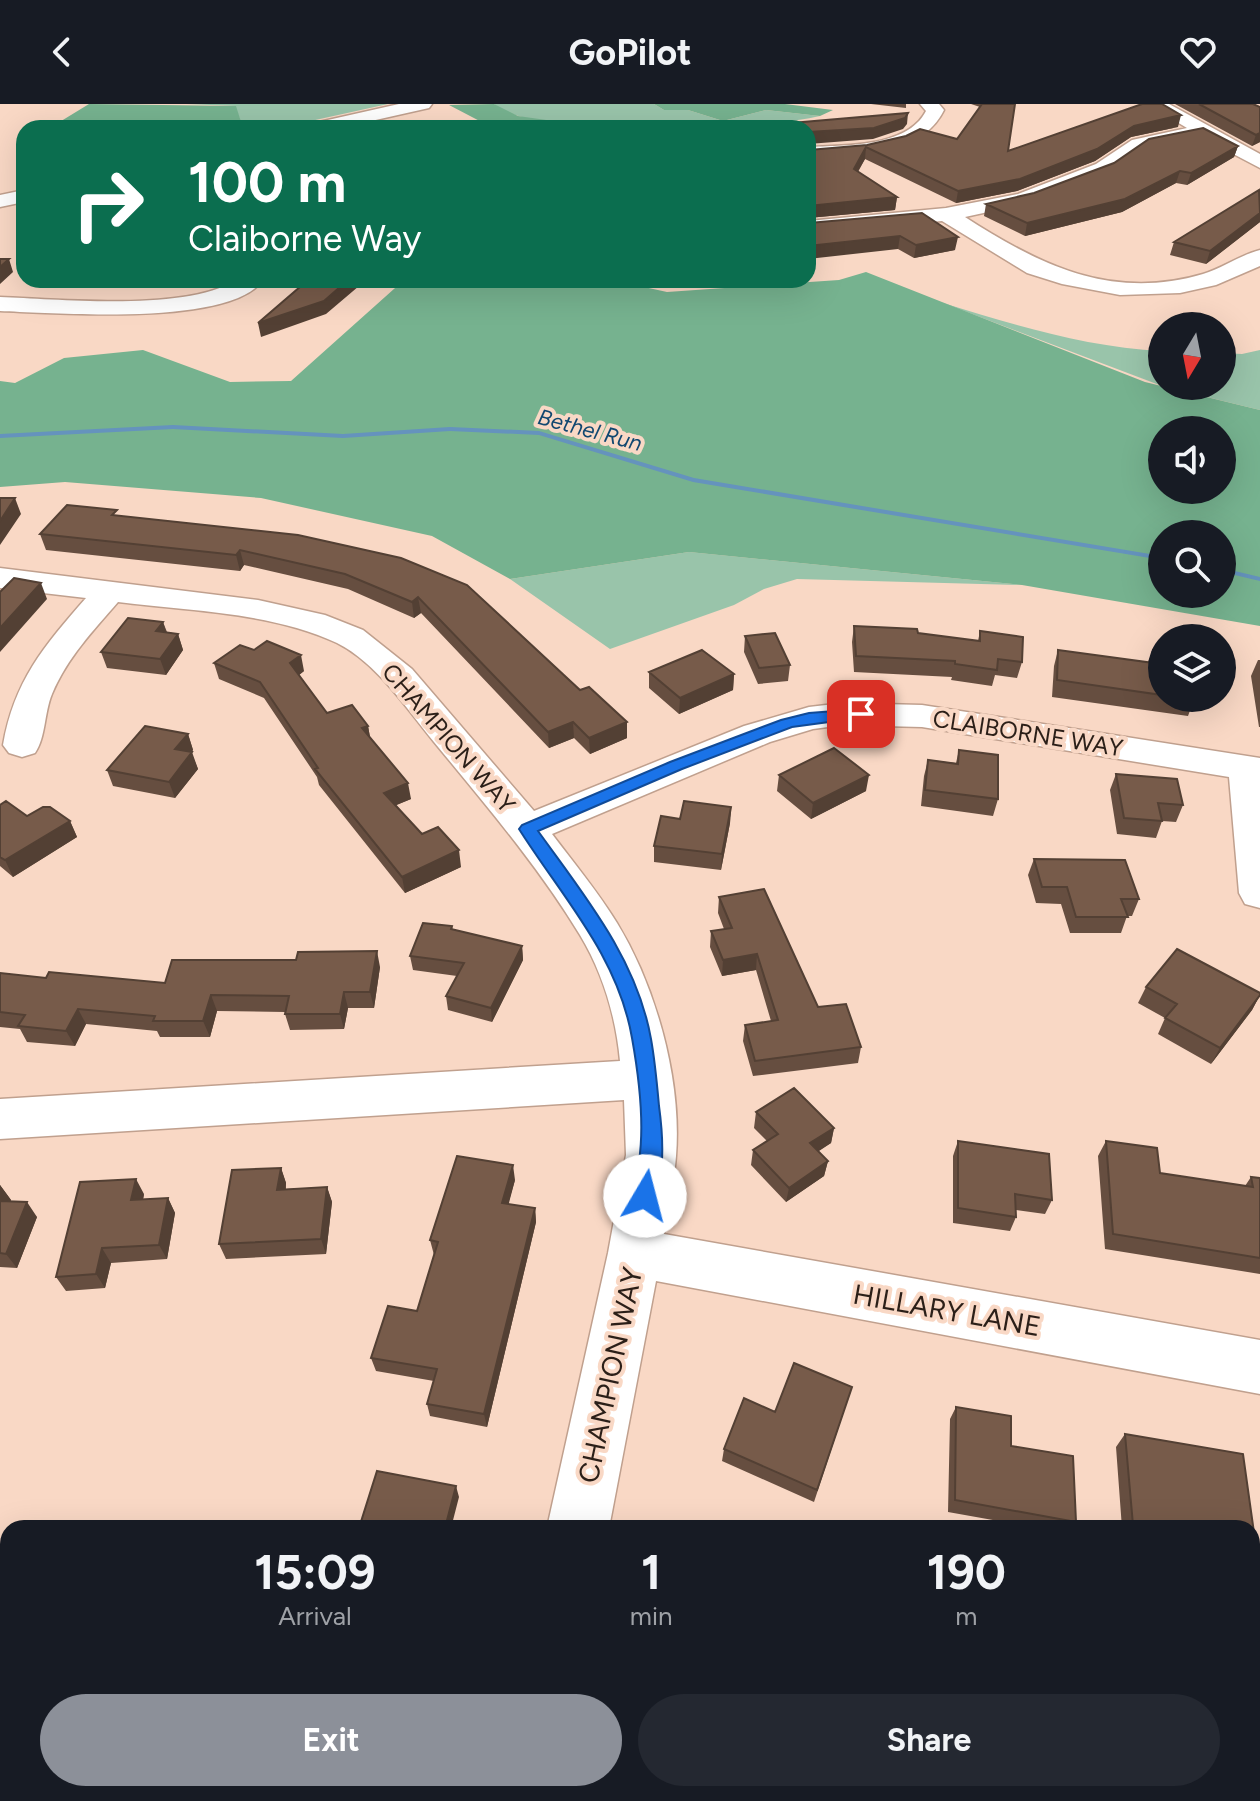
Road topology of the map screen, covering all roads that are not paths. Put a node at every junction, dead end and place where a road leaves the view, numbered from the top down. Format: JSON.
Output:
{"nodes":[{"id":1,"x":423,"y":104,"type":"edge"},
{"id":2,"x":929,"y":104,"type":"edge"},
{"id":3,"x":1156,"y":104,"type":"edge"},
{"id":4,"x":352,"y":120,"type":"edge"},
{"id":5,"x":1203,"y":130,"type":"junction"},
{"id":6,"x":816,"y":152,"type":"edge"},
{"id":7,"x":1260,"y":162,"type":"edge"},
{"id":8,"x":946,"y":214,"type":"junction"},
{"id":9,"x":816,"y":226,"type":"edge"},
{"id":10,"x":1260,"y":257,"type":"edge"},
{"id":11,"x":239,"y":288,"type":"edge"},
{"id":12,"x":0,"y":304,"type":"edge"},
{"id":13,"x":0,"y":578,"type":"edge"},
{"id":14,"x":108,"y":593,"type":"junction"},
{"id":15,"x":22,"y":745,"type":"dead end"},
{"id":16,"x":1254,"y":769,"type":"edge"},
{"id":17,"x":527,"y":829,"type":"junction"},
{"id":18,"x":1260,"y":893,"type":"edge"},
{"id":19,"x":647,"y":1079,"type":"junction"},
{"id":20,"x":0,"y":1119,"type":"edge"},
{"id":21,"x":635,"y":1253,"type":"junction"},
{"id":22,"x":1260,"y":1367,"type":"edge"},
{"id":23,"x":580,"y":1520,"type":"edge"}],
"edges":[{"from":1,"to":4,"type":"street"},
{"from":2,"to":6,"type":"street"},
{"from":3,"to":5,"type":"street"},
{"from":5,"to":7,"type":"street"},
{"from":5,"to":8,"type":"street"},
{"from":8,"to":9,"type":"street"},
{"from":8,"to":10,"type":"street"},
{"from":11,"to":12,"type":"street"},
{"from":13,"to":14,"type":"street","name":"CHAMPION WAY"},
{"from":14,"to":15,"type":"street"},
{"from":14,"to":17,"type":"street","name":"CHAMPION WAY"},
{"from":16,"to":17,"type":"street","name":"CLAIBORNE WAY"},
{"from":16,"to":18,"type":"street"},
{"from":17,"to":19,"type":"street","name":"CHAMPION WAY"},
{"from":19,"to":20,"type":"street"},
{"from":19,"to":21,"type":"street","name":"CHAMPION WAY"},
{"from":21,"to":22,"type":"street","name":"HILLARY LANE"},
{"from":21,"to":23,"type":"street","name":"CHAMPION WAY"}]}
